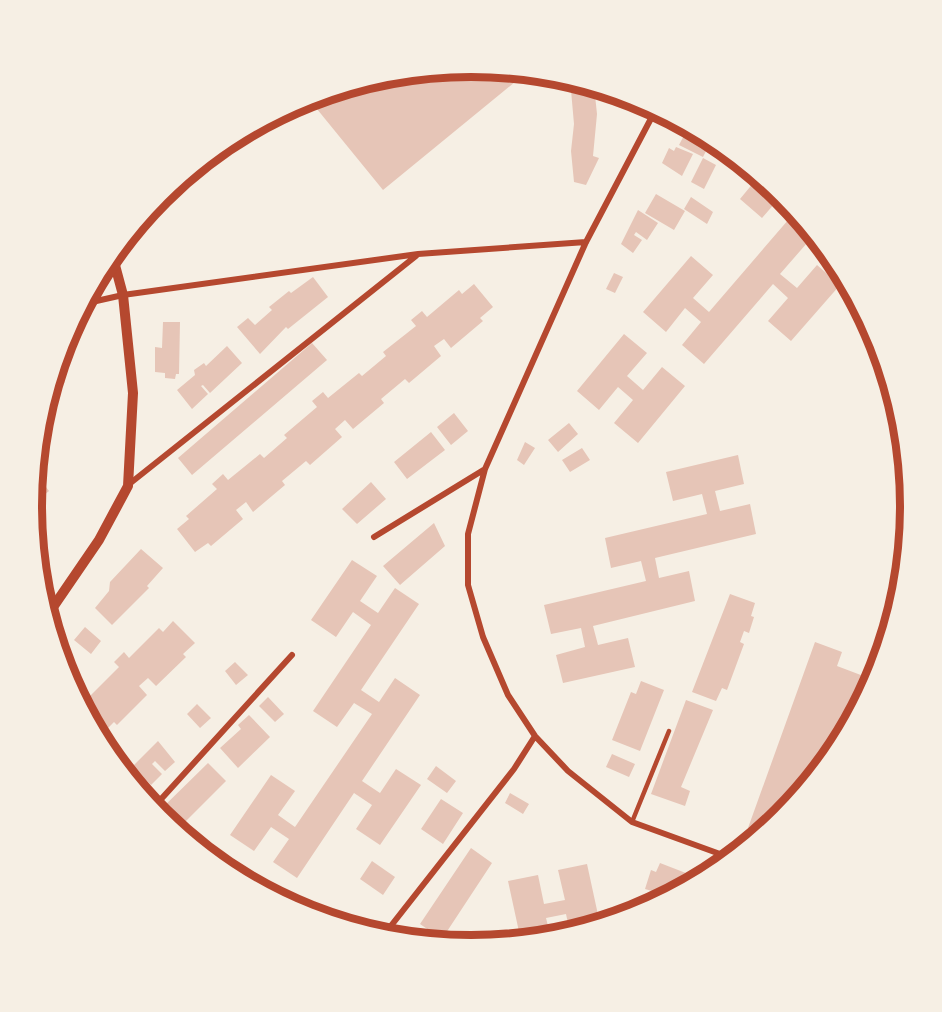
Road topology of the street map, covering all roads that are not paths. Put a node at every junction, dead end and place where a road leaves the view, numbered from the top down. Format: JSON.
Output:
{"nodes":[{"id":1,"x":652,"y":117,"type":"edge"},
{"id":2,"x":586,"y":242,"type":"junction"},
{"id":3,"x":418,"y":254,"type":"junction"},
{"id":4,"x":115,"y":266,"type":"edge"},
{"id":5,"x":123,"y":295,"type":"junction"},
{"id":6,"x":93,"y":302,"type":"edge"},
{"id":7,"x":485,"y":469,"type":"junction"},
{"id":8,"x":128,"y":486,"type":"junction"},
{"id":9,"x":374,"y":537,"type":"dead end"},
{"id":10,"x":54,"y":606,"type":"edge"},
{"id":11,"x":292,"y":655,"type":"dead end"},
{"id":12,"x":669,"y":731,"type":"dead end"},
{"id":13,"x":535,"y":736,"type":"junction"},
{"id":14,"x":160,"y":801,"type":"edge"},
{"id":15,"x":632,"y":822,"type":"junction"},
{"id":16,"x":721,"y":854,"type":"edge"},
{"id":17,"x":390,"y":927,"type":"edge"}],
"edges":[{"from":1,"to":2,"type":"street"},
{"from":2,"to":3,"type":"street"},
{"from":2,"to":7,"type":"street"},
{"from":3,"to":5,"type":"street"},
{"from":3,"to":8,"type":"street"},
{"from":4,"to":5,"type":"street"},
{"from":5,"to":6,"type":"street"},
{"from":5,"to":8,"type":"street"},
{"from":7,"to":9,"type":"street"},
{"from":7,"to":13,"type":"street"},
{"from":8,"to":10,"type":"street"},
{"from":11,"to":14,"type":"street"},
{"from":12,"to":15,"type":"lane"},
{"from":13,"to":15,"type":"street"},
{"from":13,"to":17,"type":"street"},
{"from":15,"to":16,"type":"street"}]}
